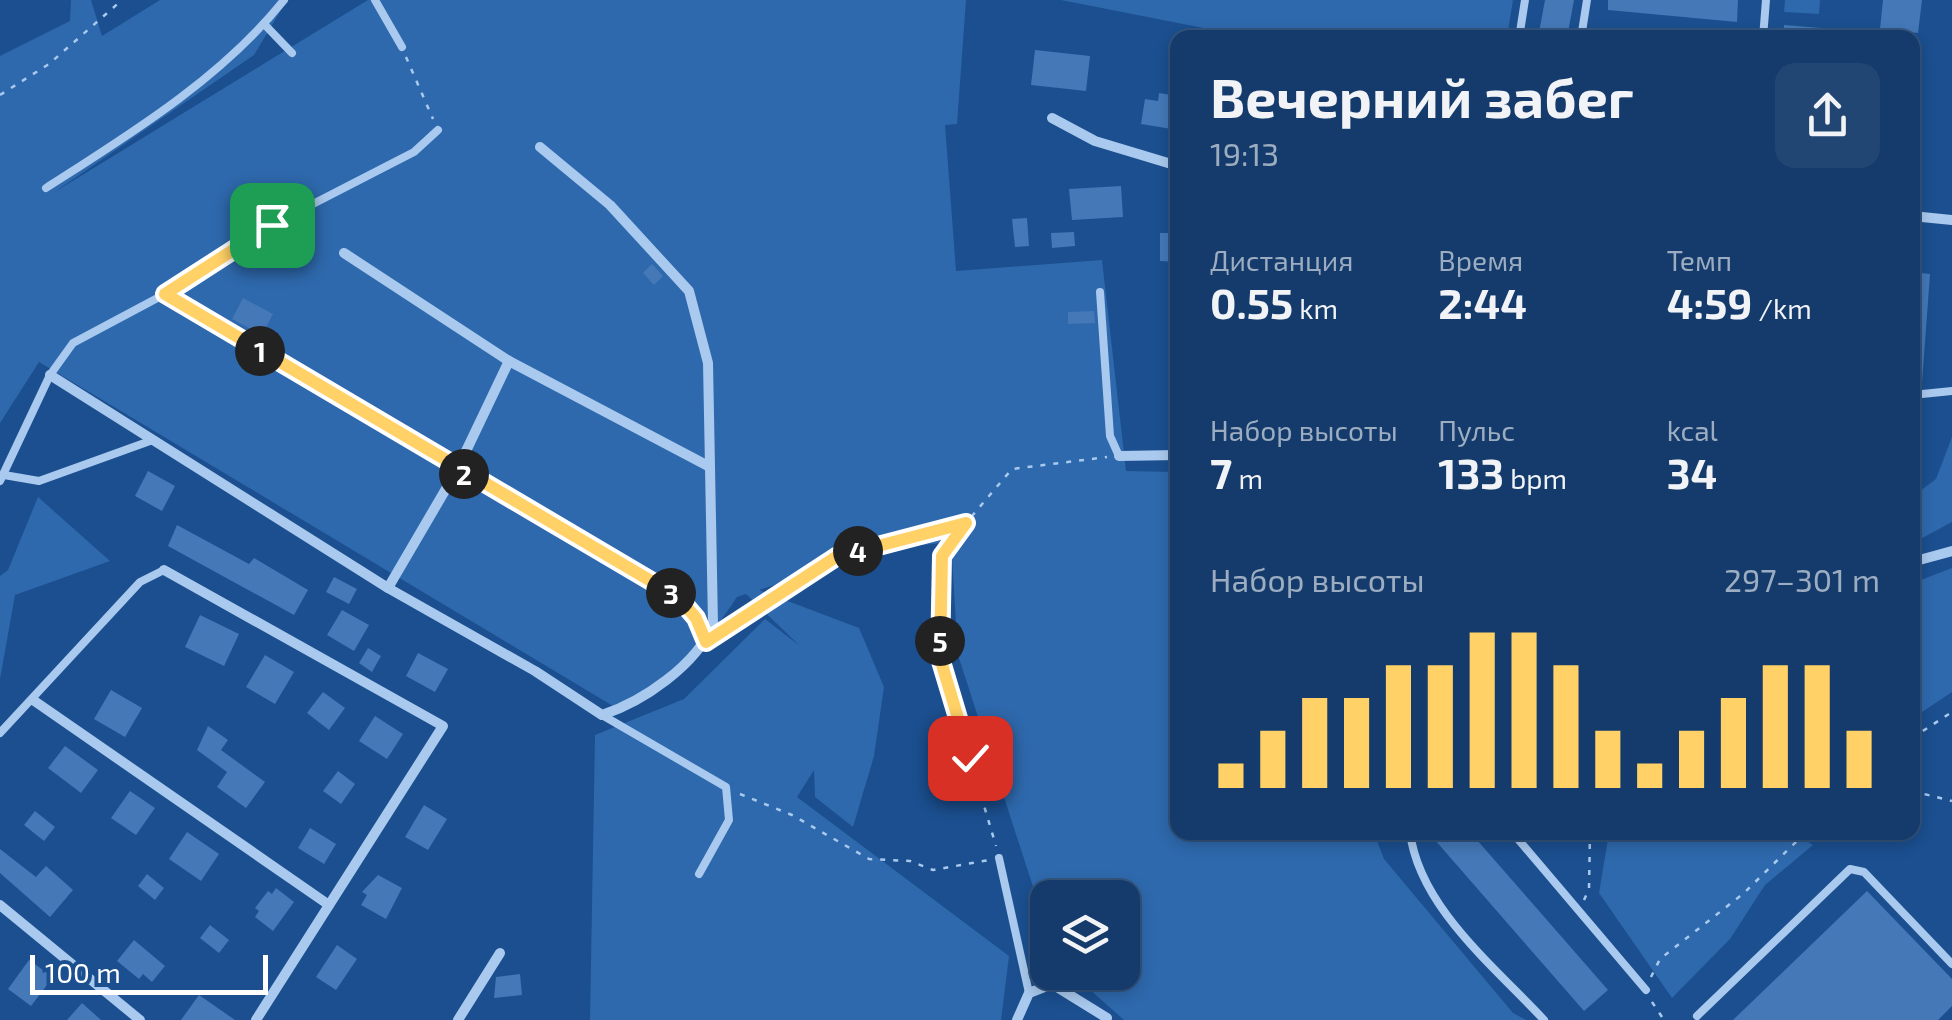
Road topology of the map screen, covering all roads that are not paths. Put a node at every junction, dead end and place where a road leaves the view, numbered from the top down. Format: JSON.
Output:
{"nodes":[{"id":1,"x":284,"y":0,"type":"edge"},
{"id":2,"x":375,"y":0,"type":"edge"},
{"id":3,"x":1525,"y":0,"type":"edge"},
{"id":4,"x":1588,"y":0,"type":"edge"},
{"id":5,"x":1766,"y":0,"type":"edge"},
{"id":6,"x":264,"y":24,"type":"junction"},
{"id":7,"x":1520,"y":30,"type":"edge"},
{"id":8,"x":1582,"y":30,"type":"edge"},
{"id":9,"x":1764,"y":30,"type":"edge"},
{"id":10,"x":402,"y":47,"type":"road end"},
{"id":11,"x":292,"y":53,"type":"dead end"},
{"id":12,"x":1052,"y":118,"type":"dead end"},
{"id":13,"x":438,"y":130,"type":"road end"},
{"id":14,"x":540,"y":147,"type":"dead end"},
{"id":15,"x":1170,"y":164,"type":"edge"},
{"id":16,"x":46,"y":188,"type":"dead end"},
{"id":17,"x":1920,"y":217,"type":"edge"},
{"id":18,"x":1952,"y":220,"type":"edge"},
{"id":19,"x":344,"y":254,"type":"dead end"},
{"id":20,"x":1100,"y":292,"type":"dead end"},
{"id":21,"x":165,"y":294,"type":"junction"},
{"id":22,"x":509,"y":361,"type":"junction"},
{"id":23,"x":50,"y":375,"type":"junction"},
{"id":24,"x":1952,"y":391,"type":"edge"},
{"id":25,"x":1920,"y":394,"type":"edge"},
{"id":26,"x":150,"y":440,"type":"junction"},
{"id":27,"x":1170,"y":455,"type":"edge"},
{"id":28,"x":1119,"y":456,"type":"joint"},
{"id":29,"x":710,"y":468,"type":"junction"},
{"id":30,"x":457,"y":470,"type":"junction"},
{"id":31,"x":2,"y":478,"type":"edge"},
{"id":32,"x":1952,"y":551,"type":"edge"},
{"id":33,"x":1920,"y":560,"type":"edge"},
{"id":34,"x":164,"y":570,"type":"joint"},
{"id":35,"x":388,"y":588,"type":"junction"},
{"id":36,"x":706,"y":642,"type":"junction"},
{"id":37,"x":32,"y":700,"type":"junction"},
{"id":38,"x":602,"y":715,"type":"junction"},
{"id":39,"x":0,"y":733,"type":"edge"},
{"id":40,"x":1411,"y":840,"type":"edge"},
{"id":41,"x":1519,"y":840,"type":"edge"},
{"id":42,"x":999,"y":858,"type":"road end"},
{"id":43,"x":699,"y":874,"type":"dead end"},
{"id":44,"x":0,"y":905,"type":"edge"},
{"id":45,"x":329,"y":905,"type":"junction"},
{"id":46,"x":500,"y":953,"type":"dead end"},
{"id":47,"x":1952,"y":964,"type":"edge"},
{"id":48,"x":1646,"y":990,"type":"road end"},
{"id":49,"x":1030,"y":994,"type":"junction"},
{"id":50,"x":1697,"y":1016,"type":"dead end"},
{"id":51,"x":1107,"y":1018,"type":"edge"},
{"id":52,"x":140,"y":1020,"type":"edge"},
{"id":53,"x":256,"y":1020,"type":"edge"},
{"id":54,"x":458,"y":1020,"type":"edge"},
{"id":55,"x":1017,"y":1020,"type":"edge"},
{"id":56,"x":1544,"y":1020,"type":"edge"}],
"edges":[{"from":1,"to":6,"type":"lane"},
{"from":2,"to":10,"type":"lane"},
{"from":3,"to":7,"type":"lane"},
{"from":4,"to":8,"type":"lane"},
{"from":5,"to":9,"type":"lane"},
{"from":6,"to":11,"type":"lane"},
{"from":6,"to":16,"type":"lane"},
{"from":12,"to":15,"type":"street"},
{"from":13,"to":21,"type":"lane"},
{"from":14,"to":29,"type":"street"},
{"from":17,"to":18,"type":"street"},
{"from":19,"to":22,"type":"street"},
{"from":20,"to":28,"type":"lane"},
{"from":21,"to":23,"type":"lane"},
{"from":21,"to":30,"type":"street"},
{"from":22,"to":29,"type":"street"},
{"from":22,"to":30,"type":"street"},
{"from":23,"to":26,"type":"street"},
{"from":23,"to":31,"type":"lane"},
{"from":24,"to":25,"type":"lane"},
{"from":26,"to":31,"type":"lane"},
{"from":26,"to":35,"type":"street"},
{"from":27,"to":28,"type":"street"},
{"from":29,"to":36,"type":"street"},
{"from":30,"to":35,"type":"street"},
{"from":30,"to":36,"type":"street"},
{"from":32,"to":33,"type":"street"},
{"from":34,"to":37,"type":"lane"},
{"from":34,"to":45,"type":"street"},
{"from":35,"to":38,"type":"street"},
{"from":36,"to":38,"type":"street"},
{"from":37,"to":39,"type":"lane"},
{"from":37,"to":45,"type":"street"},
{"from":38,"to":43,"type":"lane"},
{"from":40,"to":56,"type":"lane"},
{"from":41,"to":48,"type":"lane"},
{"from":42,"to":49,"type":"lane"},
{"from":44,"to":52,"type":"street"},
{"from":45,"to":53,"type":"street"},
{"from":46,"to":54,"type":"street"},
{"from":47,"to":50,"type":"lane"},
{"from":49,"to":51,"type":"street"},
{"from":49,"to":55,"type":"street"}]}
